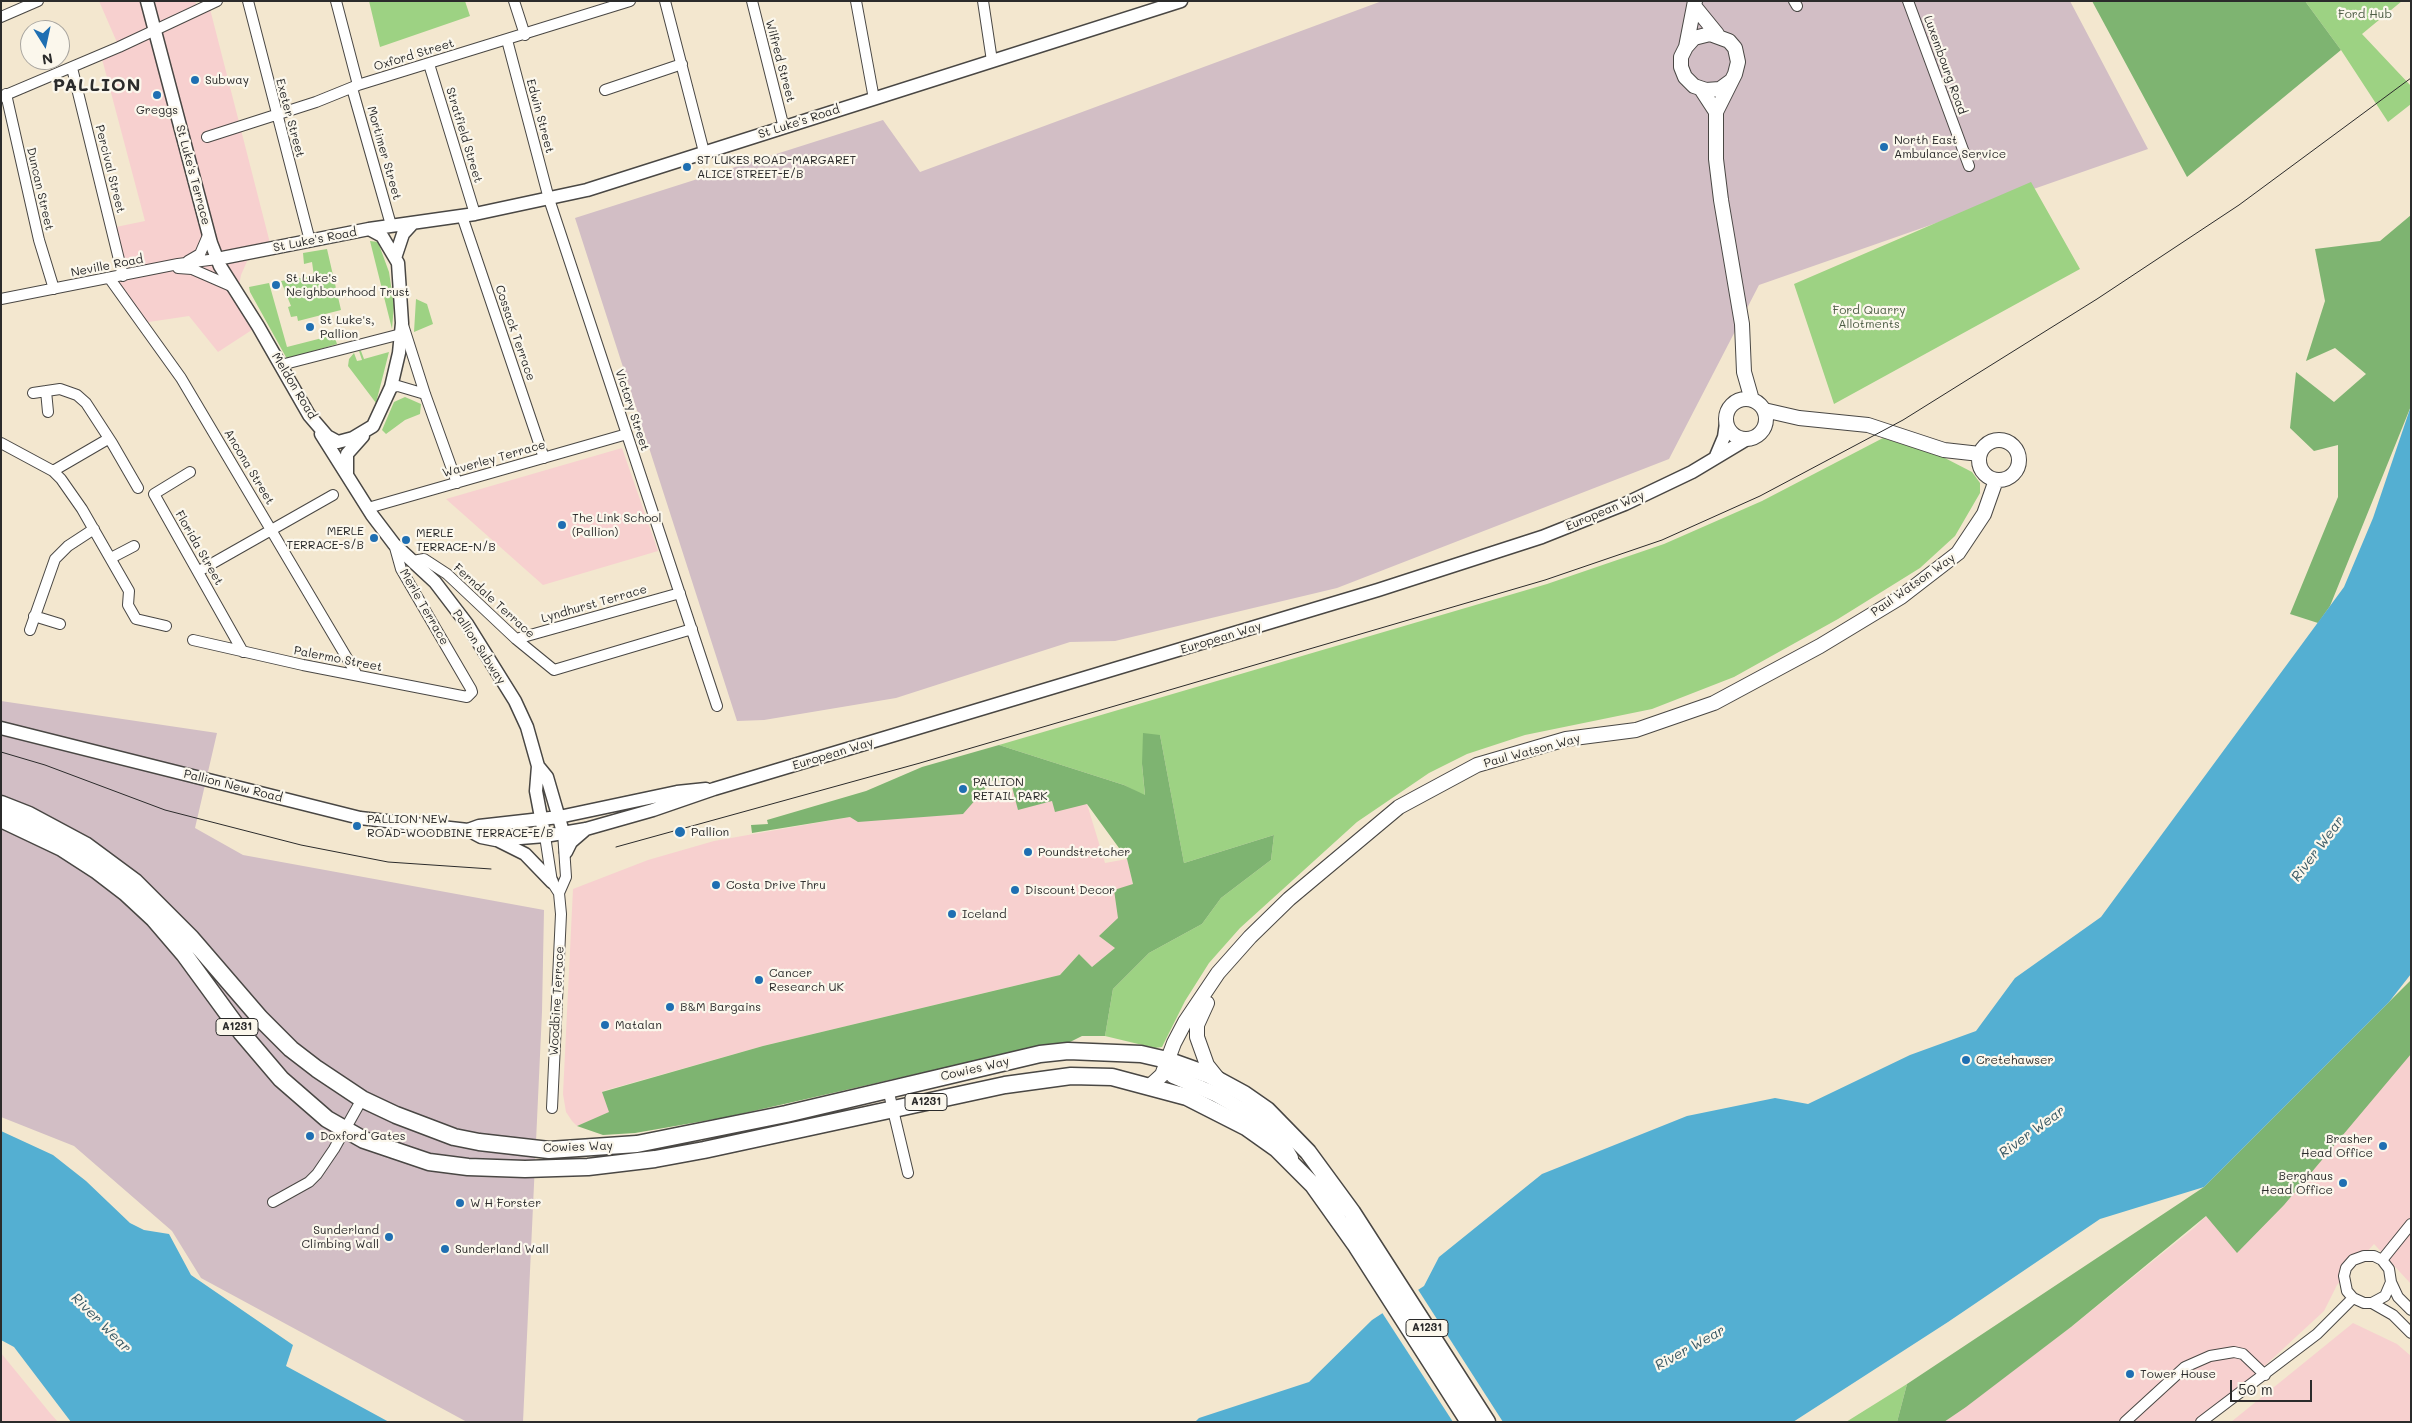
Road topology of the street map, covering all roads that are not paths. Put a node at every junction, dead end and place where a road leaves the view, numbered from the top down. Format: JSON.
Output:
{"nodes":[{"id":1,"x":38,"y":1,"type":"edge"},
{"id":2,"x":147,"y":1,"type":"edge"},
{"id":3,"x":217,"y":1,"type":"edge"},
{"id":4,"x":248,"y":1,"type":"edge"},
{"id":5,"x":336,"y":1,"type":"edge"},
{"id":6,"x":514,"y":1,"type":"edge"},
{"id":7,"x":630,"y":1,"type":"edge"},
{"id":8,"x":665,"y":1,"type":"edge"},
{"id":9,"x":752,"y":1,"type":"edge"},
{"id":10,"x":856,"y":1,"type":"edge"},
{"id":11,"x":983,"y":1,"type":"edge"},
{"id":12,"x":1181,"y":1,"type":"edge"},
{"id":13,"x":1908,"y":1,"type":"edge"},
{"id":14,"x":1695,"y":4,"type":"edge"},
{"id":15,"x":605,"y":5,"type":"edge"},
{"id":16,"x":1,"y":17,"type":"edge"},
{"id":17,"x":156,"y":30,"type":"junction"},
{"id":18,"x":1716,"y":34,"type":"junction"},
{"id":19,"x":525,"y":35,"type":"junction"},
{"id":20,"x":507,"y":40,"type":"junction"},
{"id":21,"x":1686,"y":46,"type":"junction"},
{"id":22,"x":992,"y":62,"type":"junction"},
{"id":23,"x":429,"y":64,"type":"junction"},
{"id":24,"x":682,"y":64,"type":"junction"},
{"id":25,"x":72,"y":68,"type":"junction"},
{"id":26,"x":1731,"y":81,"type":"junction"},
{"id":27,"x":355,"y":86,"type":"junction"},
{"id":28,"x":1701,"y":89,"type":"junction"},
{"id":29,"x":605,"y":90,"type":"dead end"},
{"id":30,"x":4,"y":96,"type":"edge"},
{"id":31,"x":874,"y":98,"type":"junction"},
{"id":32,"x":1716,"y":112,"type":"junction"},
{"id":33,"x":276,"y":114,"type":"junction"},
{"id":34,"x":784,"y":128,"type":"junction"},
{"id":35,"x":207,"y":136,"type":"dead end"},
{"id":36,"x":704,"y":152,"type":"junction"},
{"id":37,"x":1969,"y":166,"type":"dead end"},
{"id":38,"x":549,"y":199,"type":"junction"},
{"id":39,"x":469,"y":215,"type":"junction"},
{"id":40,"x":413,"y":223,"type":"junction"},
{"id":41,"x":391,"y":226,"type":"junction"},
{"id":42,"x":369,"y":229,"type":"junction"},
{"id":43,"x":209,"y":233,"type":"junction"},
{"id":44,"x":310,"y":241,"type":"junction"},
{"id":45,"x":253,"y":252,"type":"junction"},
{"id":46,"x":395,"y":258,"type":"junction"},
{"id":47,"x":217,"y":259,"type":"junction"},
{"id":48,"x":185,"y":263,"type":"junction"},
{"id":49,"x":162,"y":267,"type":"junction"},
{"id":50,"x":123,"y":276,"type":"junction"},
{"id":51,"x":110,"y":278,"type":"junction"},
{"id":52,"x":231,"y":286,"type":"junction"},
{"id":53,"x":54,"y":289,"type":"junction"},
{"id":54,"x":1,"y":299,"type":"edge"},
{"id":55,"x":402,"y":328,"type":"junction"},
{"id":56,"x":281,"y":365,"type":"junction"},
{"id":57,"x":391,"y":386,"type":"junction"},
{"id":58,"x":46,"y":391,"type":"junction"},
{"id":59,"x":33,"y":393,"type":"dead end"},
{"id":60,"x":425,"y":394,"type":"junction"},
{"id":61,"x":1745,"y":400,"type":"junction"},
{"id":62,"x":1764,"y":410,"type":"junction"},
{"id":63,"x":48,"y":412,"type":"dead end"},
{"id":64,"x":309,"y":415,"type":"junction"},
{"id":65,"x":1799,"y":418,"type":"junction"},
{"id":66,"x":1726,"y":423,"type":"junction"},
{"id":67,"x":1765,"y":425,"type":"junction"},
{"id":68,"x":373,"y":426,"type":"junction"},
{"id":69,"x":627,"y":434,"type":"junction"},
{"id":70,"x":108,"y":439,"type":"junction"},
{"id":71,"x":1747,"y":439,"type":"junction"},
{"id":72,"x":1,"y":443,"type":"edge"},
{"id":73,"x":1980,"y":454,"type":"junction"},
{"id":74,"x":1716,"y":456,"type":"junction"},
{"id":75,"x":544,"y":458,"type":"junction"},
{"id":76,"x":53,"y":471,"type":"junction"},
{"id":77,"x":190,"y":472,"type":"dead end"},
{"id":78,"x":348,"y":477,"type":"junction"},
{"id":79,"x":1996,"y":480,"type":"junction"},
{"id":80,"x":458,"y":483,"type":"junction"},
{"id":81,"x":138,"y":488,"type":"dead end"},
{"id":82,"x":333,"y":495,"type":"dead end"},
{"id":83,"x":368,"y":508,"type":"junction"},
{"id":84,"x":94,"y":529,"type":"junction"},
{"id":85,"x":272,"y":530,"type":"junction"},
{"id":86,"x":394,"y":544,"type":"junction"},
{"id":87,"x":134,"y":546,"type":"dead end"},
{"id":88,"x":111,"y":558,"type":"junction"},
{"id":89,"x":413,"y":560,"type":"junction"},
{"id":90,"x":199,"y":571,"type":"junction"},
{"id":91,"x":680,"y":594,"type":"junction"},
{"id":92,"x":34,"y":616,"type":"junction"},
{"id":93,"x":60,"y":624,"type":"dead end"},
{"id":94,"x":166,"y":626,"type":"dead end"},
{"id":95,"x":692,"y":629,"type":"junction"},
{"id":96,"x":30,"y":630,"type":"dead end"},
{"id":97,"x":516,"y":639,"type":"junction"},
{"id":98,"x":193,"y":640,"type":"dead end"},
{"id":99,"x":243,"y":652,"type":"junction"},
{"id":100,"x":357,"y":675,"type":"junction"},
{"id":101,"x":471,"y":689,"type":"joint"},
{"id":102,"x":717,"y":706,"type":"dead end"},
{"id":103,"x":1,"y":728,"type":"edge"},
{"id":104,"x":538,"y":766,"type":"junction"},
{"id":105,"x":714,"y":789,"type":"junction"},
{"id":106,"x":1,"y":804,"type":"edge"},
{"id":107,"x":560,"y":817,"type":"junction"},
{"id":108,"x":1,"y":819,"type":"edge"},
{"id":109,"x":542,"y":820,"type":"junction"},
{"id":110,"x":586,"y":829,"type":"junction"},
{"id":111,"x":468,"y":830,"type":"junction"},
{"id":112,"x":563,"y":832,"type":"junction"},
{"id":113,"x":545,"y":836,"type":"junction"},
{"id":114,"x":496,"y":840,"type":"junction"},
{"id":115,"x":566,"y":852,"type":"junction"},
{"id":116,"x":552,"y":882,"type":"junction"},
{"id":117,"x":559,"y":893,"type":"junction"},
{"id":118,"x":1227,"y":964,"type":"junction"},
{"id":119,"x":1167,"y":1060,"type":"junction"},
{"id":120,"x":1221,"y":1082,"type":"junction"},
{"id":121,"x":1150,"y":1086,"type":"junction"},
{"id":122,"x":888,"y":1089,"type":"junction"},
{"id":123,"x":362,"y":1099,"type":"junction"},
{"id":124,"x":552,"y":1108,"type":"dead end"},
{"id":125,"x":893,"y":1109,"type":"junction"},
{"id":126,"x":345,"y":1130,"type":"junction"},
{"id":127,"x":1299,"y":1170,"type":"junction"},
{"id":128,"x":908,"y":1173,"type":"dead end"},
{"id":129,"x":273,"y":1202,"type":"dead end"},
{"id":130,"x":2411,"y":1224,"type":"edge"},
{"id":131,"x":1361,"y":1239,"type":"junction"},
{"id":132,"x":2382,"y":1260,"type":"junction"},
{"id":133,"x":2391,"y":1282,"type":"junction"},
{"id":134,"x":2353,"y":1298,"type":"junction"},
{"id":135,"x":2372,"y":1303,"type":"junction"},
{"id":136,"x":2411,"y":1310,"type":"edge"},
{"id":137,"x":2411,"y":1333,"type":"edge"},
{"id":138,"x":2265,"y":1375,"type":"junction"},
{"id":139,"x":1469,"y":1422,"type":"edge"},
{"id":140,"x":1487,"y":1422,"type":"edge"},
{"id":141,"x":2125,"y":1422,"type":"edge"},
{"id":142,"x":2201,"y":1422,"type":"edge"}],
"edges":[{"from":1,"to":16,"type":"street"},
{"from":2,"to":17,"type":"street","name":"St Luke's Terrace"},
{"from":3,"to":17,"type":"street"},
{"from":4,"to":33,"type":"street","name":"Exeter Street"},
{"from":5,"to":27,"type":"street","name":"Mortimer Street"},
{"from":6,"to":19,"type":"street"},
{"from":7,"to":15,"type":"street","name":"Oxford Street"},
{"from":8,"to":24,"type":"street"},
{"from":9,"to":34,"type":"street","name":"Wilfred Street"},
{"from":10,"to":31,"type":"street"},
{"from":11,"to":22,"type":"street"},
{"from":12,"to":22,"type":"street","name":"St Luke's Road"},
{"from":13,"to":37,"type":"street","name":"Luxembourg Road"},
{"from":14,"to":18,"type":"main road"},
{"from":14,"to":21,"type":"main road"},
{"from":15,"to":19,"type":"street","name":"Oxford Street"},
{"from":17,"to":25,"type":"street"},
{"from":17,"to":43,"type":"street","name":"St Luke's Terrace"},
{"from":18,"to":21,"type":"main road"},
{"from":18,"to":26,"type":"main road"},
{"from":19,"to":20,"type":"street","name":"Oxford Street"},
{"from":20,"to":23,"type":"street","name":"Oxford Street"},
{"from":20,"to":38,"type":"street","name":"Edwin Street"},
{"from":21,"to":28,"type":"main road"},
{"from":22,"to":31,"type":"street","name":"St Luke's Road"},
{"from":23,"to":27,"type":"street","name":"Oxford Street"},
{"from":23,"to":39,"type":"street","name":"Stratfield Street"},
{"from":24,"to":29,"type":"street"},
{"from":24,"to":36,"type":"street"},
{"from":25,"to":30,"type":"street"},
{"from":25,"to":50,"type":"street","name":"Percival Street"},
{"from":26,"to":28,"type":"main road"},
{"from":26,"to":32,"type":"main road"},
{"from":27,"to":33,"type":"street","name":"Oxford Street"},
{"from":27,"to":41,"type":"street","name":"Mortimer Street"},
{"from":28,"to":32,"type":"main road"},
{"from":30,"to":53,"type":"street","name":"Duncan Street"},
{"from":31,"to":34,"type":"street","name":"St Luke's Road"},
{"from":32,"to":61,"type":"main road"},
{"from":33,"to":35,"type":"street","name":"Oxford Street"},
{"from":33,"to":44,"type":"street","name":"Exeter Street"},
{"from":34,"to":36,"type":"street","name":"St Luke's Road"},
{"from":36,"to":38,"type":"street","name":"St Luke's Road"},
{"from":38,"to":39,"type":"street","name":"St Luke's Road"},
{"from":38,"to":69,"type":"street","name":"Victory Street"},
{"from":39,"to":40,"type":"street","name":"St Luke's Road"},
{"from":39,"to":75,"type":"street","name":"Cossack Terrace"},
{"from":40,"to":41,"type":"street","name":"St Luke's Road"},
{"from":40,"to":46,"type":"street"},
{"from":41,"to":42,"type":"street","name":"St Luke's Road"},
{"from":42,"to":44,"type":"street","name":"St Luke's Road"},
{"from":42,"to":46,"type":"street"},
{"from":43,"to":45,"type":"street"},
{"from":43,"to":47,"type":"street","name":"Meldon Road"},
{"from":43,"to":48,"type":"street"},
{"from":44,"to":45,"type":"street","name":"St Luke's Road"},
{"from":45,"to":47,"type":"street","name":"St Luke's Road"},
{"from":45,"to":52,"type":"street"},
{"from":46,"to":55,"type":"street"},
{"from":47,"to":48,"type":"street","name":"Neville Road"},
{"from":47,"to":52,"type":"street","name":"Meldon Road"},
{"from":48,"to":49,"type":"street","name":"Neville Road"},
{"from":49,"to":50,"type":"street","name":"Neville Road"},
{"from":49,"to":52,"type":"street"},
{"from":50,"to":51,"type":"street","name":"Neville Road"},
{"from":51,"to":53,"type":"street","name":"Neville Road"},
{"from":51,"to":85,"type":"street","name":"Ancona Street"},
{"from":52,"to":56,"type":"street","name":"Meldon Road"},
{"from":53,"to":54,"type":"street","name":"Neville Road"},
{"from":55,"to":56,"type":"street"},
{"from":55,"to":57,"type":"street"},
{"from":55,"to":60,"type":"street"},
{"from":56,"to":64,"type":"street","name":"Meldon Road"},
{"from":57,"to":60,"type":"street"},
{"from":57,"to":68,"type":"street"},
{"from":58,"to":59,"type":"street"},
{"from":58,"to":63,"type":"street"},
{"from":58,"to":70,"type":"street"},
{"from":60,"to":80,"type":"street"},
{"from":61,"to":62,"type":"main road"},
{"from":61,"to":66,"type":"main road"},
{"from":62,"to":65,"type":"main road"},
{"from":62,"to":67,"type":"main road"},
{"from":64,"to":68,"type":"street","name":"Meldon Road"},
{"from":64,"to":78,"type":"street","name":"Merle Terrace"},
{"from":65,"to":67,"type":"main road"},
{"from":65,"to":73,"type":"main road"},
{"from":66,"to":71,"type":"main road"},
{"from":66,"to":74,"type":"street"},
{"from":67,"to":71,"type":"main road"},
{"from":68,"to":78,"type":"street"},
{"from":69,"to":75,"type":"street","name":"Waverley Terrace"},
{"from":69,"to":91,"type":"street","name":"Victory Street"},
{"from":70,"to":76,"type":"street"},
{"from":70,"to":81,"type":"street"},
{"from":71,"to":74,"type":"street","name":"European Way"},
{"from":72,"to":76,"type":"street"},
{"from":73,"to":79,"type":"main road"},
{"from":73,"to":79,"type":"main road"},
{"from":74,"to":105,"type":"street","name":"European Way"},
{"from":75,"to":80,"type":"street","name":"Waverley Terrace"},
{"from":76,"to":84,"type":"street"},
{"from":77,"to":90,"type":"street","name":"Florida Street"},
{"from":78,"to":83,"type":"street","name":"Merle Terrace"},
{"from":79,"to":118,"type":"main road","name":"Paul Watson Way"},
{"from":80,"to":83,"type":"street","name":"Waverley Terrace"},
{"from":82,"to":85,"type":"street"},
{"from":83,"to":86,"type":"street","name":"Merle Terrace"},
{"from":84,"to":88,"type":"street"},
{"from":84,"to":92,"type":"street"},
{"from":85,"to":90,"type":"street"},
{"from":85,"to":100,"type":"street","name":"Ancona Street"},
{"from":86,"to":89,"type":"street","name":"Pallion Subway"},
{"from":86,"to":101,"type":"street","name":"Merle Terrace"},
{"from":87,"to":88,"type":"street"},
{"from":88,"to":94,"type":"street"},
{"from":89,"to":97,"type":"street","name":"Ferndale Terrace"},
{"from":89,"to":104,"type":"street","name":"Pallion Subway"},
{"from":90,"to":99,"type":"street","name":"Florida Street"},
{"from":91,"to":95,"type":"street","name":"Victory Street"},
{"from":91,"to":97,"type":"street","name":"Lyndhurst Terrace"},
{"from":92,"to":93,"type":"street"},
{"from":92,"to":96,"type":"street"},
{"from":95,"to":97,"type":"street","name":"Ferndale Terrace"},
{"from":95,"to":102,"type":"street","name":"Victory Street"},
{"from":98,"to":99,"type":"street","name":"Palermo Street"},
{"from":99,"to":100,"type":"street","name":"Palermo Street"},
{"from":100,"to":101,"type":"street","name":"Palermo Street"},
{"from":103,"to":111,"type":"street","name":"Pallion New Road"},
{"from":104,"to":107,"type":"street","name":"Pallion Subway"},
{"from":104,"to":109,"type":"street","name":"Pallion Subway"},
{"from":105,"to":107,"type":"street","name":"European Way"},
{"from":105,"to":110,"type":"street","name":"European Way"},
{"from":106,"to":123,"type":"highway","number":"A1231"},
{"from":107,"to":109,"type":"street","name":"European Way"},
{"from":107,"to":112,"type":"street","name":"Pallion Subway"},
{"from":108,"to":126,"type":"highway","number":"A1231"},
{"from":109,"to":111,"type":"street","name":"Pallion New Road"},
{"from":109,"to":113,"type":"street","name":"Pallion Subway"},
{"from":110,"to":112,"type":"street","name":"European Way"},
{"from":110,"to":115,"type":"street"},
{"from":111,"to":114,"type":"street","name":"Pallion New Road"},
{"from":112,"to":113,"type":"street","name":"European Way"},
{"from":112,"to":115,"type":"street","name":"Woodbine Terrace"},
{"from":113,"to":114,"type":"street","name":"Pallion New Road"},
{"from":113,"to":116,"type":"street","name":"Woodbine Terrace"},
{"from":114,"to":116,"type":"street"},
{"from":115,"to":117,"type":"street","name":"Woodbine Terrace"},
{"from":116,"to":117,"type":"street","name":"Woodbine Terrace"},
{"from":117,"to":124,"type":"street","name":"Woodbine Terrace"},
{"from":118,"to":119,"type":"main road","name":"Paul Watson Way"},
{"from":118,"to":120,"type":"main road","name":"Paul Watson Way"},
{"from":119,"to":120,"type":"highway","name":"Cowies Way","number":"A1231"},
{"from":119,"to":121,"type":"main road","name":"Paul Watson Way"},
{"from":119,"to":122,"type":"highway","name":"Cowies Way","number":"A1231"},
{"from":119,"to":127,"type":"main road"},
{"from":120,"to":131,"type":"highway","name":"Cowies Way","number":"A1231"},
{"from":121,"to":125,"type":"highway","name":"Cowies Way","number":"A1231"},
{"from":121,"to":127,"type":"highway","name":"Cowies Way","number":"A1231"},
{"from":122,"to":123,"type":"highway","name":"Cowies Way","number":"A1231"},
{"from":122,"to":125,"type":"street"},
{"from":123,"to":126,"type":"street"},
{"from":125,"to":126,"type":"highway","name":"Cowies Way","number":"A1231"},
{"from":125,"to":128,"type":"street"},
{"from":126,"to":129,"type":"street"},
{"from":127,"to":131,"type":"highway","name":"Cowies Way","number":"A1231"},
{"from":130,"to":132,"type":"street"},
{"from":131,"to":139,"type":"highway","number":"A1231"},
{"from":131,"to":140,"type":"highway","number":"A1231"},
{"from":132,"to":133,"type":"street"},
{"from":132,"to":134,"type":"street"},
{"from":133,"to":135,"type":"street"},
{"from":133,"to":136,"type":"street"},
{"from":134,"to":135,"type":"street"},
{"from":134,"to":138,"type":"street"},
{"from":135,"to":137,"type":"street"},
{"from":138,"to":141,"type":"street"},
{"from":138,"to":142,"type":"street"}]}
